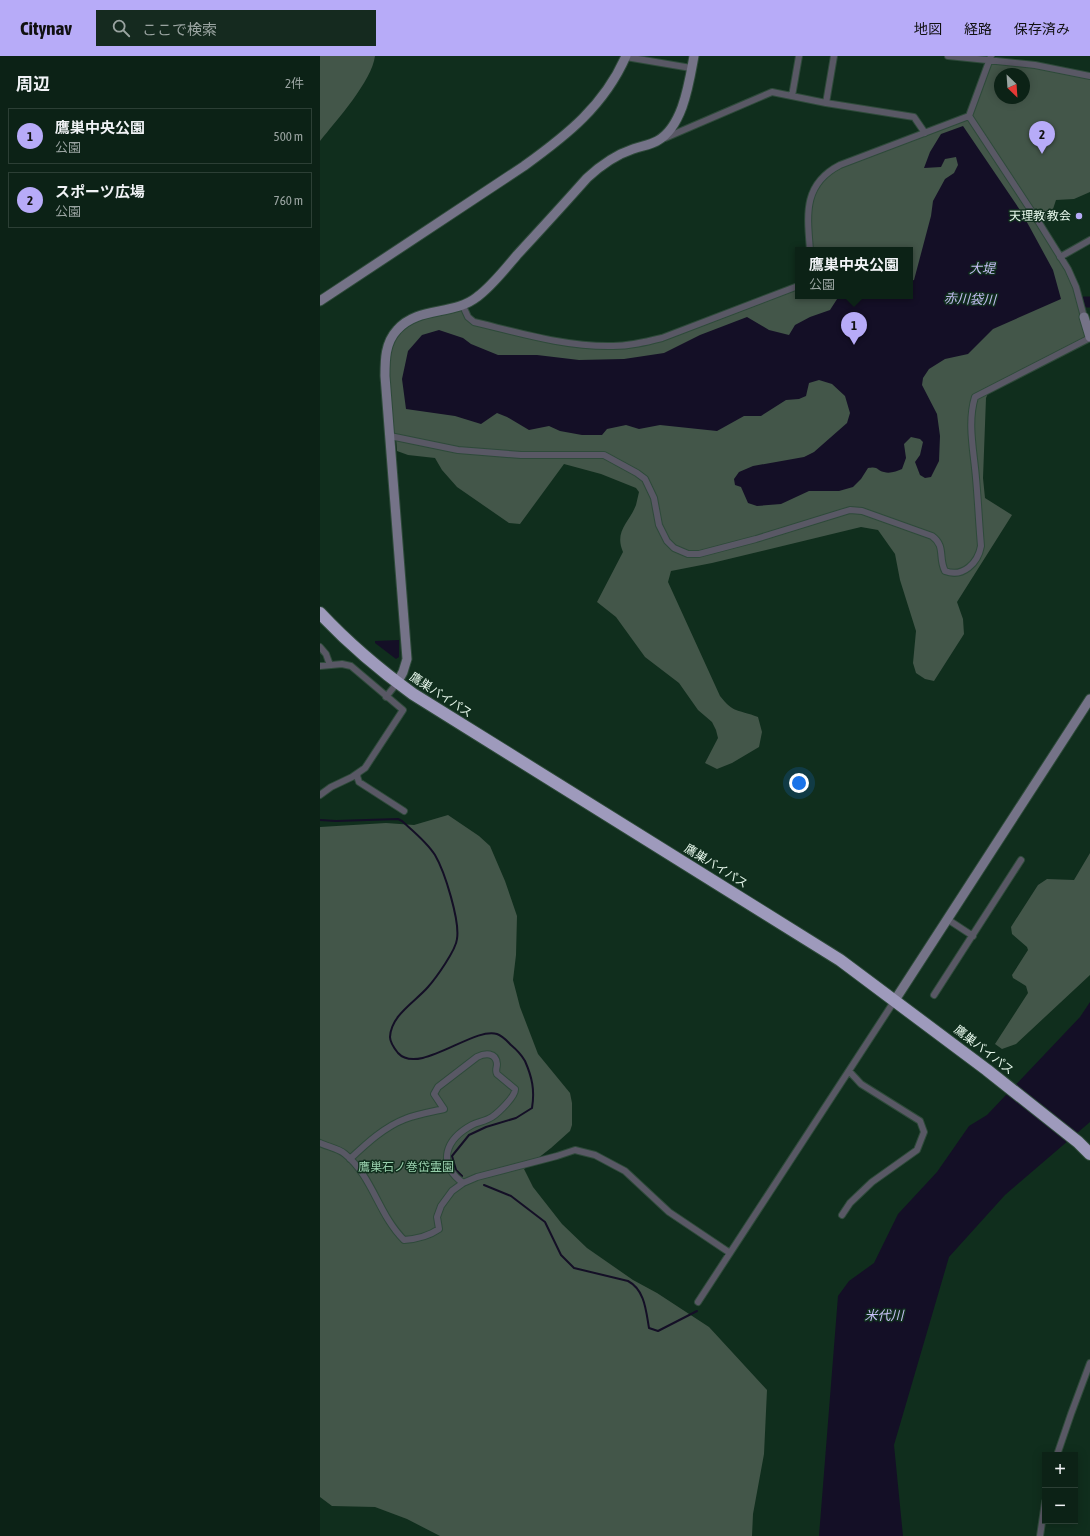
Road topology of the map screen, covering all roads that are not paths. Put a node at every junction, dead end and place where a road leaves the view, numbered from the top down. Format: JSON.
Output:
{"nodes":[{"id":1,"x":626,"y":56,"type":"edge"},
{"id":2,"x":694,"y":56,"type":"edge"},
{"id":3,"x":799,"y":56,"type":"edge"},
{"id":4,"x":834,"y":56,"type":"edge"},
{"id":5,"x":948,"y":56,"type":"edge"},
{"id":6,"x":990,"y":58,"type":"edge"},
{"id":7,"x":691,"y":68,"type":"junction"},
{"id":8,"x":1090,"y":76,"type":"edge"},
{"id":9,"x":792,"y":96,"type":"junction"},
{"id":10,"x":826,"y":103,"type":"junction"},
{"id":11,"x":969,"y":116,"type":"junction"},
{"id":12,"x":925,"y":134,"type":"junction"},
{"id":13,"x":656,"y":142,"type":"junction"},
{"id":14,"x":1090,"y":240,"type":"edge"},
{"id":15,"x":810,"y":247,"type":"edge"},
{"id":16,"x":1060,"y":257,"type":"junction"},
{"id":17,"x":795,"y":287,"type":"edge"},
{"id":18,"x":320,"y":301,"type":"edge"},
{"id":19,"x":463,"y":306,"type":"junction"},
{"id":20,"x":1084,"y":317,"type":"joint"},
{"id":21,"x":1090,"y":337,"type":"edge"},
{"id":22,"x":390,"y":436,"type":"junction"},
{"id":23,"x":320,"y":613,"type":"edge"},
{"id":24,"x":320,"y":647,"type":"edge"},
{"id":25,"x":330,"y":665,"type":"junction"},
{"id":26,"x":320,"y":666,"type":"edge"},
{"id":27,"x":396,"y":683,"type":"junction"},
{"id":28,"x":386,"y":697,"type":"junction"},
{"id":29,"x":1090,"y":699,"type":"edge"},
{"id":30,"x":358,"y":773,"type":"junction"},
{"id":31,"x":320,"y":795,"type":"edge"},
{"id":32,"x":404,"y":811,"type":"dead end"},
{"id":33,"x":1021,"y":860,"type":"dead end"},
{"id":34,"x":948,"y":919,"type":"junction"},
{"id":35,"x":973,"y":936,"type":"junction"},
{"id":36,"x":934,"y":995,"type":"dead end"},
{"id":37,"x":895,"y":1000,"type":"junction"},
{"id":38,"x":849,"y":1071,"type":"junction"},
{"id":39,"x":320,"y":1142,"type":"edge"},
{"id":40,"x":1090,"y":1154,"type":"edge"},
{"id":41,"x":350,"y":1159,"type":"junction"},
{"id":42,"x":463,"y":1183,"type":"junction"},
{"id":43,"x":842,"y":1215,"type":"dead end"},
{"id":44,"x":730,"y":1253,"type":"junction"},
{"id":45,"x":698,"y":1302,"type":"dead end"},
{"id":46,"x":1090,"y":1363,"type":"edge"},
{"id":47,"x":1058,"y":1452,"type":"edge"},
{"id":48,"x":1042,"y":1522,"type":"edge"},
{"id":49,"x":1040,"y":1536,"type":"edge"}],
"edges":[{"from":1,"to":7,"type":"street"},
{"from":1,"to":18,"type":"street"},
{"from":2,"to":7,"type":"street"},
{"from":3,"to":9,"type":"street"},
{"from":4,"to":10,"type":"street"},
{"from":5,"to":6,"type":"street"},
{"from":6,"to":8,"type":"street"},
{"from":6,"to":11,"type":"street"},
{"from":7,"to":13,"type":"street"},
{"from":9,"to":10,"type":"street"},
{"from":9,"to":13,"type":"street"},
{"from":10,"to":12,"type":"street"},
{"from":11,"to":12,"type":"street"},
{"from":11,"to":16,"type":"street"},
{"from":12,"to":15,"type":"street"},
{"from":13,"to":19,"type":"street"},
{"from":14,"to":16,"type":"street"},
{"from":16,"to":20,"type":"street"},
{"from":17,"to":19,"type":"street"},
{"from":19,"to":22,"type":"street"},
{"from":20,"to":21,"type":"street"},
{"from":21,"to":22,"type":"street"},
{"from":22,"to":27,"type":"street"},
{"from":23,"to":27,"type":"highway","name":"鷹巣バイパス"},
{"from":24,"to":25,"type":"street"},
{"from":25,"to":26,"type":"street"},
{"from":25,"to":28,"type":"street"},
{"from":27,"to":28,"type":"street"},
{"from":27,"to":37,"type":"highway","name":"鷹巣バイパス"},
{"from":28,"to":30,"type":"street"},
{"from":29,"to":34,"type":"street"},
{"from":30,"to":31,"type":"street"},
{"from":30,"to":32,"type":"street"},
{"from":33,"to":35,"type":"street"},
{"from":34,"to":35,"type":"street"},
{"from":34,"to":37,"type":"street"},
{"from":35,"to":36,"type":"street"},
{"from":37,"to":38,"type":"street"},
{"from":37,"to":40,"type":"highway","name":"鷹巣バイパス"},
{"from":38,"to":43,"type":"street"},
{"from":38,"to":44,"type":"street"},
{"from":39,"to":41,"type":"street"},
{"from":41,"to":42,"type":"street"},
{"from":41,"to":42,"type":"street"},
{"from":42,"to":44,"type":"street"},
{"from":44,"to":45,"type":"street"},
{"from":46,"to":47,"type":"street"},
{"from":48,"to":49,"type":"street"}]}
